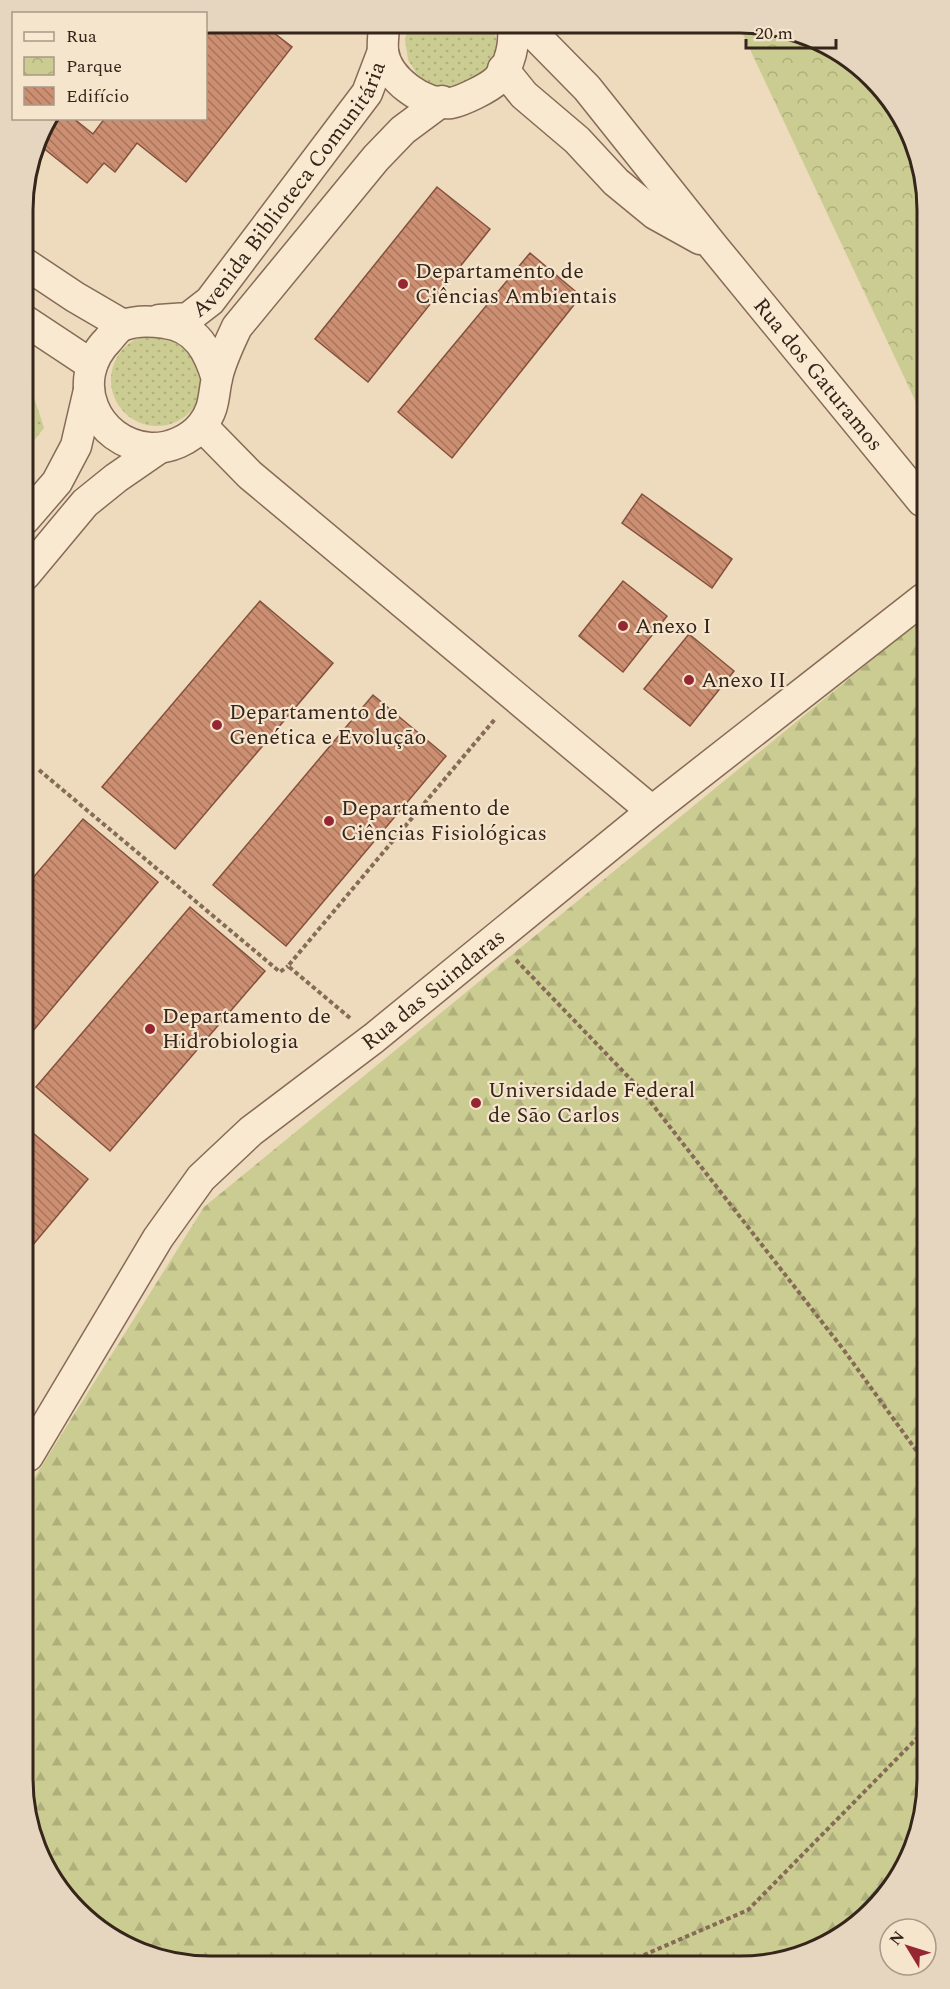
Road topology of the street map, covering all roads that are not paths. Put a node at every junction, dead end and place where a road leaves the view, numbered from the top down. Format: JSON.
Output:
{"nodes":[{"id":1,"x":514,"y":33,"type":"edge"},
{"id":2,"x":533,"y":33,"type":"edge"},
{"id":3,"x":383,"y":37,"type":"edge"},
{"id":4,"x":504,"y":69,"type":"junction"},
{"id":5,"x":442,"y":101,"type":"junction"},
{"id":6,"x":713,"y":246,"type":"junction"},
{"id":7,"x":33,"y":269,"type":"edge"},
{"id":8,"x":135,"y":323,"type":"junction"},
{"id":9,"x":33,"y":328,"type":"edge"},
{"id":10,"x":90,"y":378,"type":"junction"},
{"id":11,"x":217,"y":379,"type":"junction"},
{"id":12,"x":202,"y":426,"type":"junction"},
{"id":13,"x":158,"y":448,"type":"junction"},
{"id":14,"x":917,"y":495,"type":"edge"},
{"id":15,"x":33,"y":510,"type":"edge"},
{"id":16,"x":33,"y":565,"type":"edge"},
{"id":17,"x":917,"y":604,"type":"edge"},
{"id":18,"x":652,"y":811,"type":"junction"},
{"id":19,"x":33,"y":1448,"type":"edge"}],
"edges":[{"from":1,"to":4,"type":"street"},
{"from":2,"to":6,"type":"street","name":"Rua dos Gaturamos"},
{"from":3,"to":5,"type":"street"},
{"from":3,"to":8,"type":"street","name":"Avenida Biblioteca Comunitária"},
{"from":4,"to":5,"type":"street"},
{"from":4,"to":6,"type":"street","name":"Rua dos Gaturamos"},
{"from":5,"to":11,"type":"street","name":"Avenida Biblioteca Comunitária"},
{"from":6,"to":14,"type":"street","name":"Rua dos Gaturamos"},
{"from":7,"to":8,"type":"street"},
{"from":8,"to":10,"type":"street"},
{"from":8,"to":11,"type":"street"},
{"from":9,"to":10,"type":"street"},
{"from":10,"to":13,"type":"street"},
{"from":10,"to":15,"type":"street"},
{"from":11,"to":12,"type":"street"},
{"from":12,"to":13,"type":"street"},
{"from":12,"to":18,"type":"street"},
{"from":13,"to":16,"type":"street"},
{"from":17,"to":18,"type":"street","name":"Rua das Suindaras"},
{"from":18,"to":19,"type":"street","name":"Rua das Suindaras"}]}
